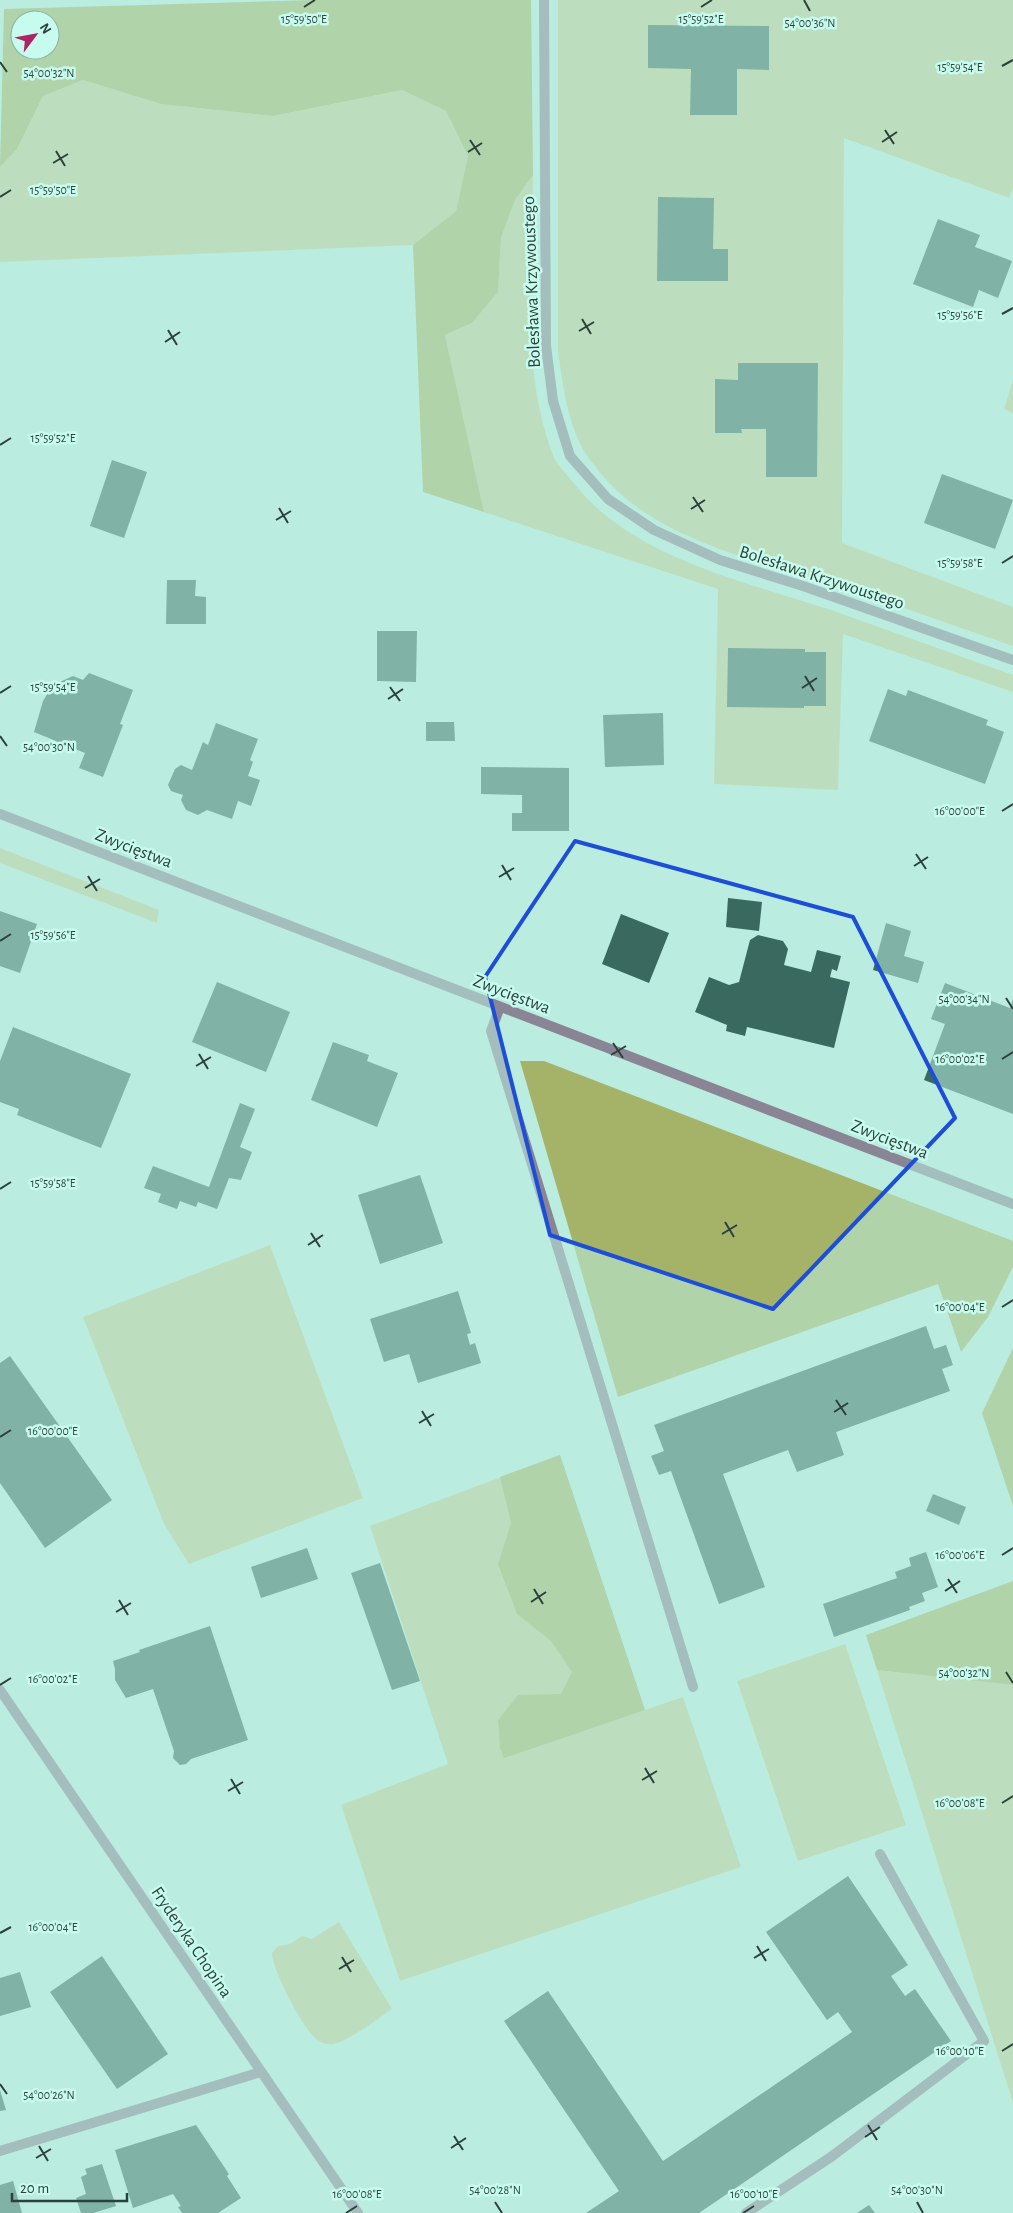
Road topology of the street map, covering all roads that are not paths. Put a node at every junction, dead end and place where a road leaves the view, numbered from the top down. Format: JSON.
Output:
{"nodes":[{"id":1,"x":544,"y":0,"type":"edge"},
{"id":2,"x":1013,"y":660,"type":"edge"},
{"id":3,"x":0,"y":814,"type":"edge"},
{"id":4,"x":500,"y":1007,"type":"junction"},
{"id":5,"x":1013,"y":1204,"type":"edge"},
{"id":6,"x":693,"y":1687,"type":"dead end"},
{"id":7,"x":0,"y":1690,"type":"edge"},
{"id":8,"x":880,"y":1854,"type":"dead end"},
{"id":9,"x":261,"y":2072,"type":"junction"},
{"id":10,"x":0,"y":2151,"type":"edge"},
{"id":11,"x":358,"y":2213,"type":"edge"},
{"id":12,"x":746,"y":2213,"type":"edge"}],
"edges":[{"from":1,"to":2,"type":"street","name":"Bolesława Krzywoustego"},
{"from":3,"to":4,"type":"street","name":"Zwycięstwa"},
{"from":4,"to":5,"type":"street","name":"Zwycięstwa"},
{"from":4,"to":6,"type":"street"},
{"from":7,"to":9,"type":"street","name":"Fryderyka Chopina"},
{"from":8,"to":12,"type":"street"},
{"from":9,"to":10,"type":"street"},
{"from":9,"to":11,"type":"street","name":"Fryderyka Chopina"}]}
